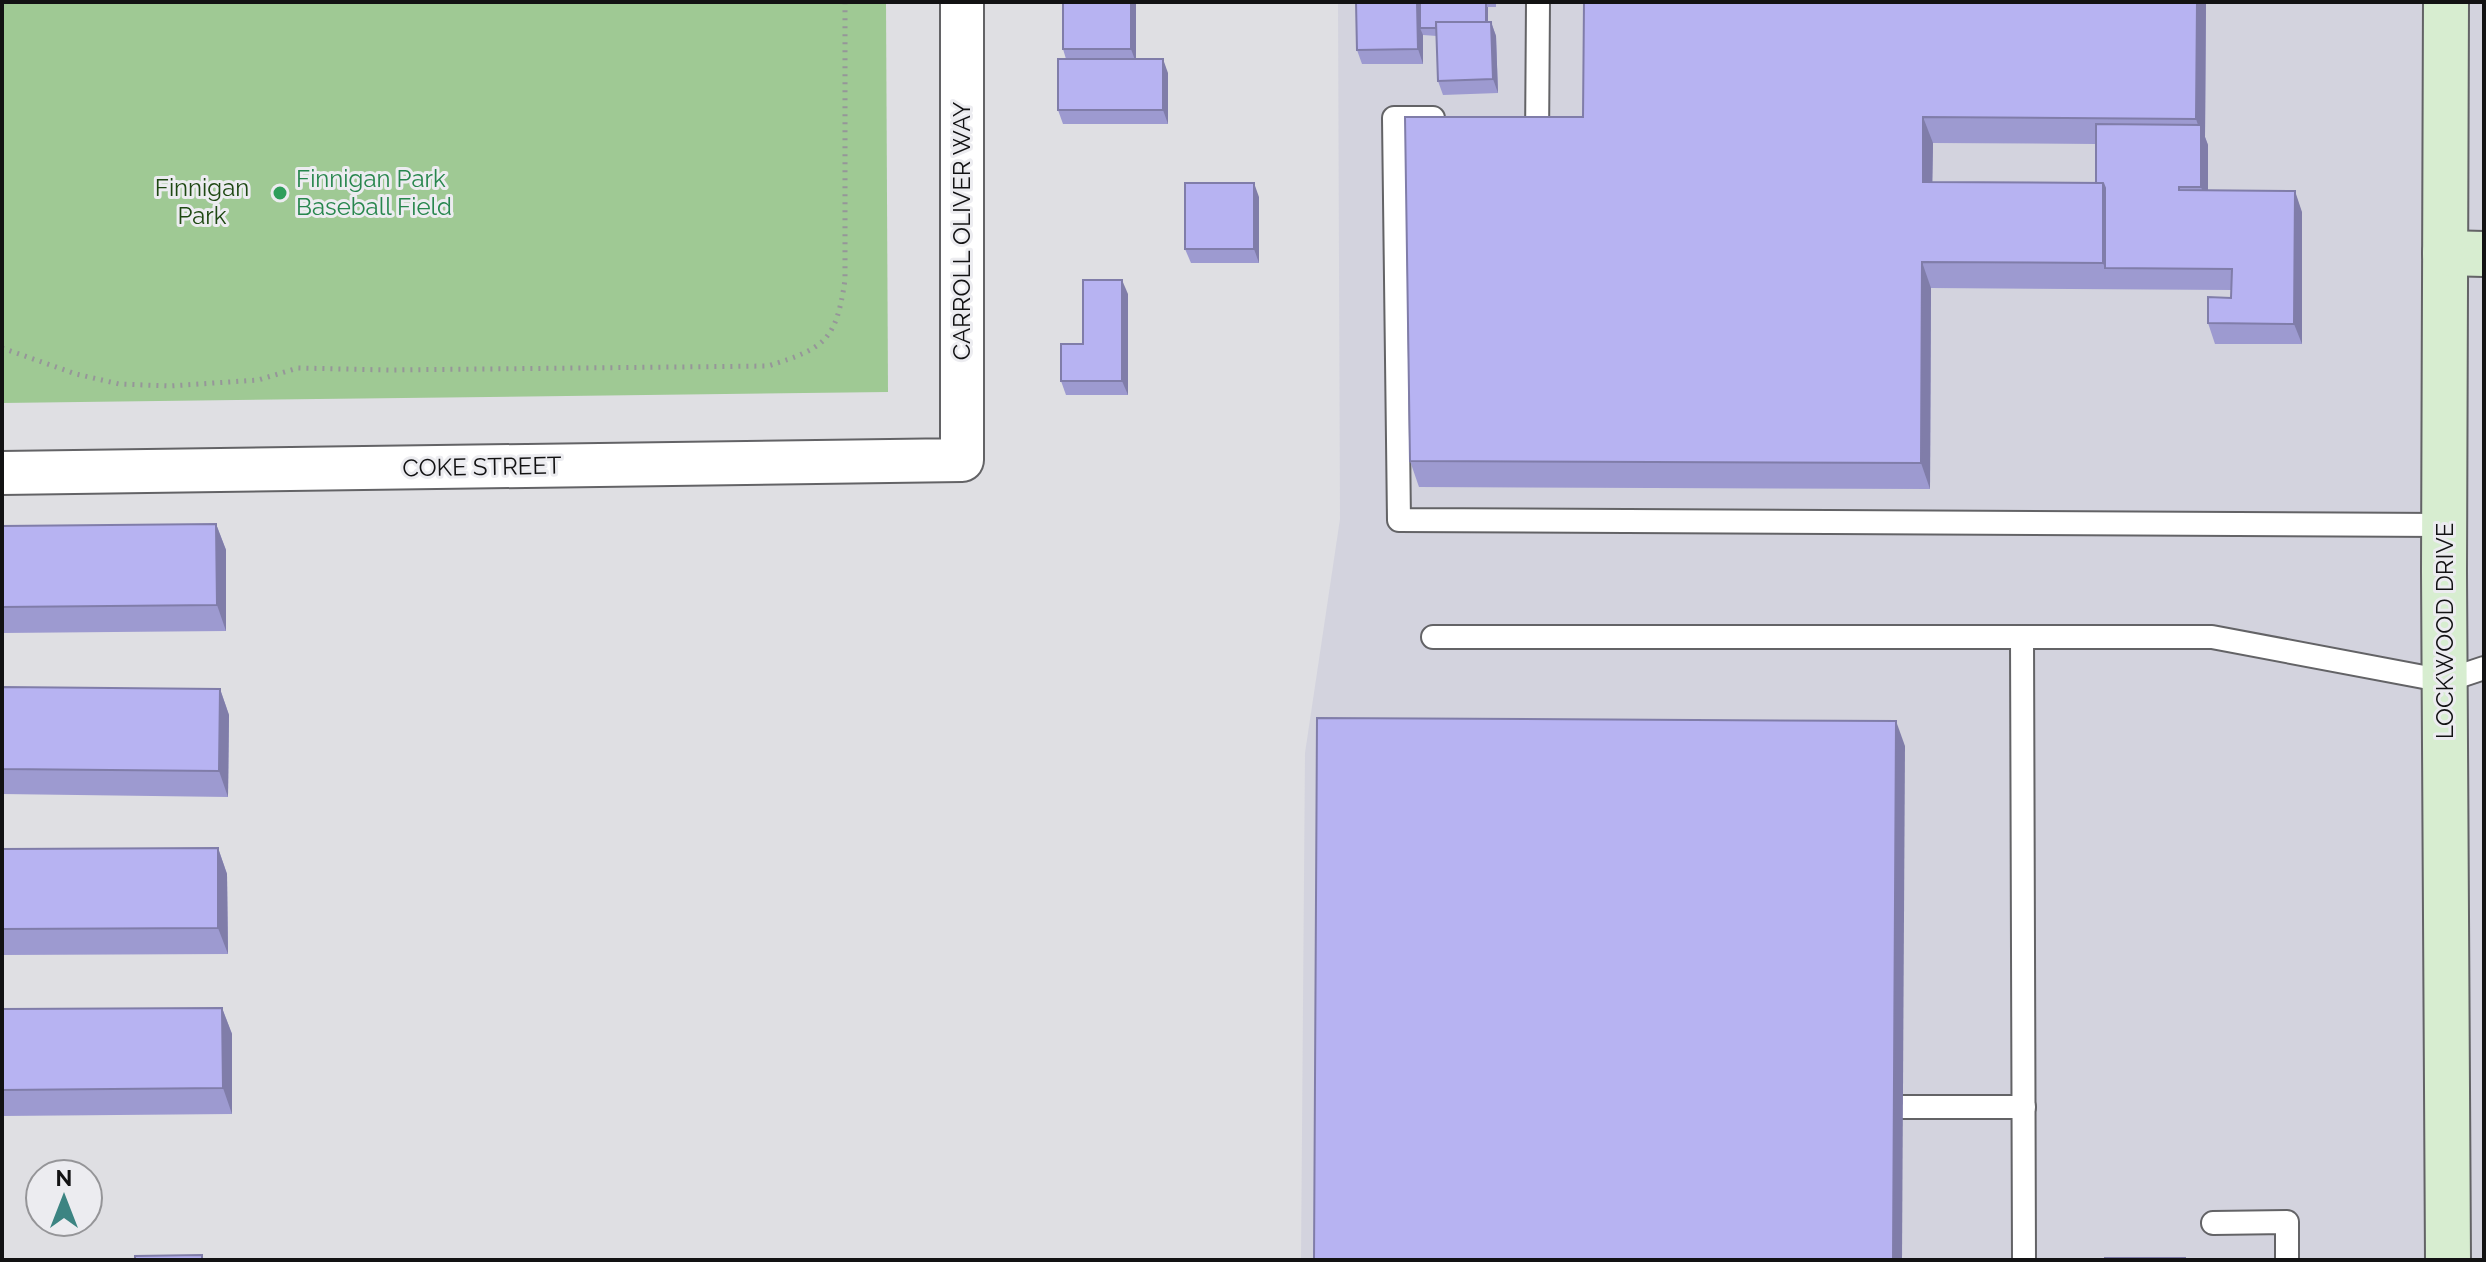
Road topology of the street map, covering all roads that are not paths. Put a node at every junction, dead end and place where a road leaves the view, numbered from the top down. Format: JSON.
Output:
{"nodes":[{"id":1,"x":962,"y":2,"type":"edge"},
{"id":2,"x":1538,"y":2,"type":"edge"},
{"id":3,"x":2446,"y":2,"type":"edge"},
{"id":4,"x":1458,"y":118,"type":"edge"},
{"id":5,"x":1537,"y":143,"type":"edge"},
{"id":6,"x":2464,"y":254,"type":"edge"},
{"id":7,"x":962,"y":460,"type":"joint"},
{"id":8,"x":2,"y":473,"type":"edge"},
{"id":9,"x":2444,"y":525,"type":"junction"},
{"id":10,"x":1433,"y":637,"type":"dead end"},
{"id":11,"x":2022,"y":637,"type":"junction"},
{"id":12,"x":2464,"y":675,"type":"edge"},
{"id":13,"x":1903,"y":1107,"type":"dead end"},
{"id":14,"x":2024,"y":1107,"type":"junction"},
{"id":15,"x":2213,"y":1223,"type":"dead end"},
{"id":16,"x":2024,"y":1260,"type":"edge"},
{"id":17,"x":2287,"y":1260,"type":"edge"},
{"id":18,"x":2448,"y":1260,"type":"edge"}],
"edges":[{"from":1,"to":7,"type":"street","name":"CARROLL OLIVER WAY"},
{"from":2,"to":5,"type":"lane"},
{"from":3,"to":6,"type":"main road","name":"LOCKWOOD DRIVE"},
{"from":4,"to":9,"type":"lane"},
{"from":6,"to":9,"type":"main road","name":"LOCKWOOD DRIVE"},
{"from":7,"to":8,"type":"street","name":"COKE STREET"},
{"from":9,"to":12,"type":"main road","name":"LOCKWOOD DRIVE"},
{"from":10,"to":11,"type":"lane"},
{"from":11,"to":12,"type":"lane"},
{"from":11,"to":14,"type":"lane"},
{"from":12,"to":18,"type":"main road","name":"LOCKWOOD DRIVE"},
{"from":13,"to":14,"type":"lane"},
{"from":14,"to":16,"type":"lane"},
{"from":15,"to":17,"type":"lane"}]}
